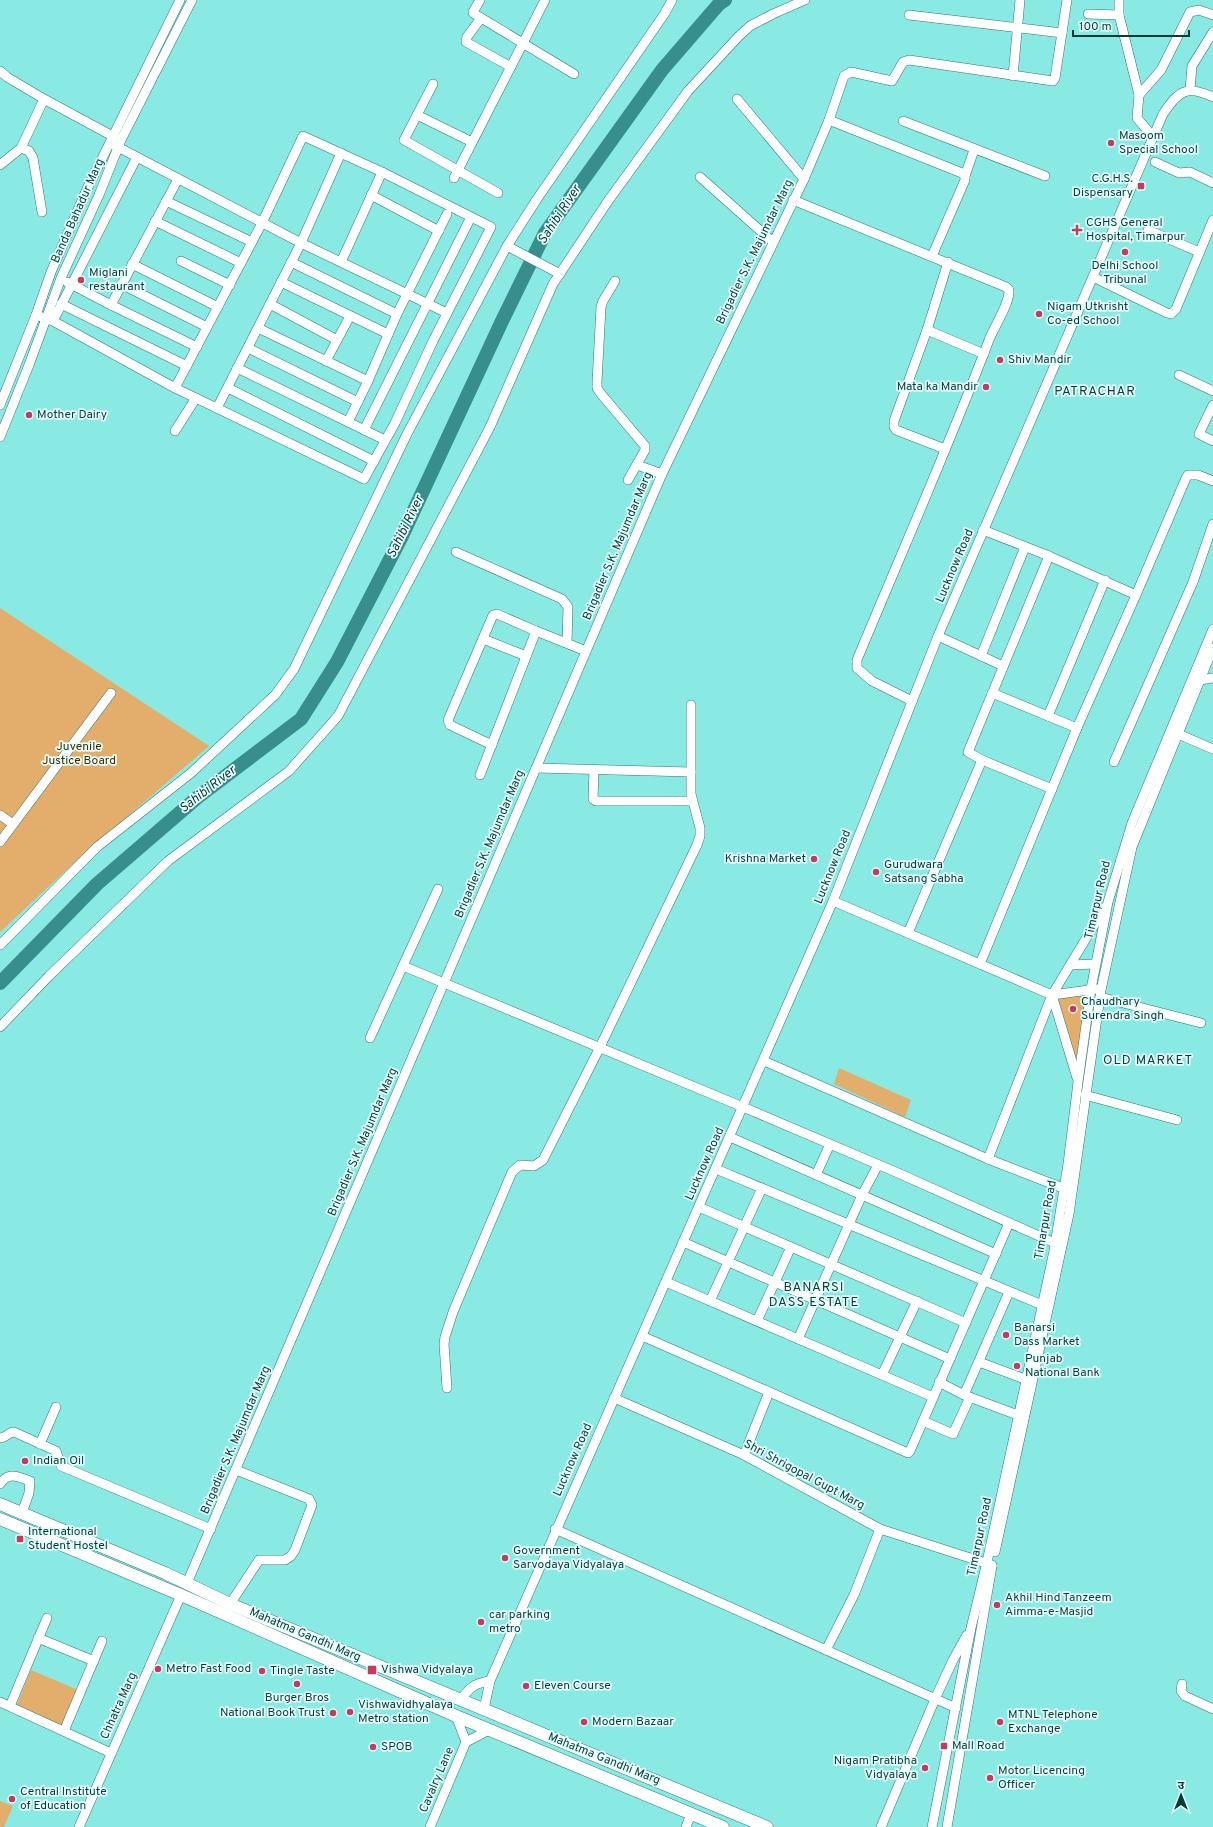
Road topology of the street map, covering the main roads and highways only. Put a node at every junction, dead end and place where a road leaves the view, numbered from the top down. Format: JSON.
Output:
{"nodes":[{"id":1,"x":0,"y":1504,"type":"edge"},
{"id":2,"x":0,"y":1519,"type":"edge"},
{"id":3,"x":339,"y":1649,"type":"junction"},
{"id":4,"x":333,"y":1662,"type":"junction"},
{"id":5,"x":723,"y":1827,"type":"edge"},
{"id":6,"x":767,"y":1827,"type":"edge"}],
"edges":[{"from":1,"to":3,"type":"main road","name":"Mahatma Gandhi Marg"},
{"from":2,"to":4,"type":"main road","name":"Mahatma Gandhi Marg"},
{"from":3,"to":4,"type":"main road"},
{"from":3,"to":6,"type":"main road","name":"Mahatma Gandhi Marg"},
{"from":4,"to":5,"type":"main road","name":"Mahatma Gandhi Marg"}]}
